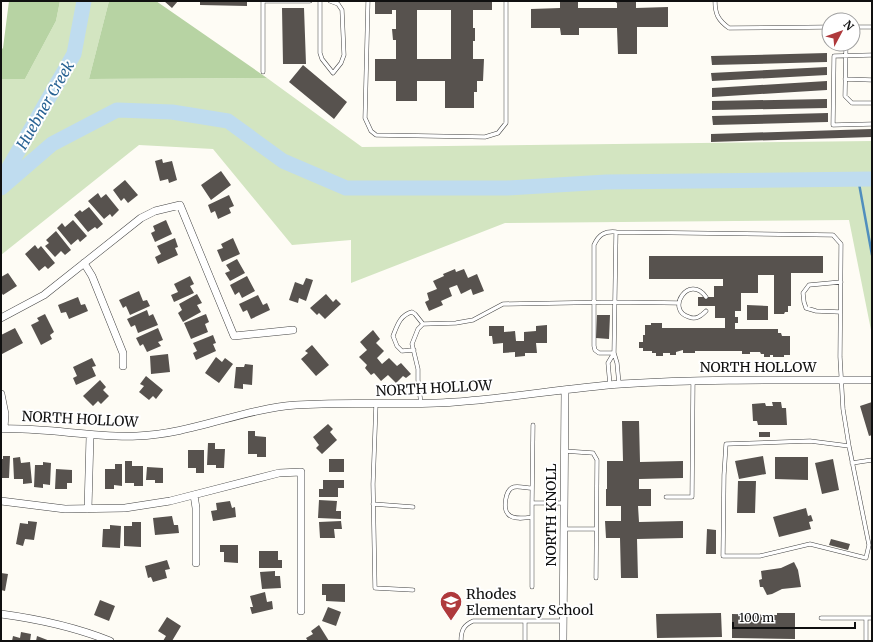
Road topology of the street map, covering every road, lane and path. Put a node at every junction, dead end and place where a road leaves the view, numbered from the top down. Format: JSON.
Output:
{"nodes":[{"id":1,"x":263,"y":1,"type":"edge"},
{"id":2,"x":310,"y":1,"type":"edge"},
{"id":3,"x":320,"y":1,"type":"edge"},
{"id":4,"x":330,"y":1,"type":"edge"},
{"id":5,"x":368,"y":1,"type":"edge"},
{"id":6,"x":506,"y":1,"type":"edge"},
{"id":7,"x":715,"y":1,"type":"edge"},
{"id":8,"x":821,"y":27,"type":"edge"},
{"id":9,"x":861,"y":27,"type":"edge"},
{"id":10,"x":872,"y":27,"type":"edge"},
{"id":11,"x":846,"y":55,"type":"junction"},
{"id":12,"x":872,"y":55,"type":"edge"},
{"id":13,"x":264,"y":72,"type":"dead end"},
{"id":14,"x":845,"y":79,"type":"junction"},
{"id":15,"x":872,"y":80,"type":"edge"},
{"id":16,"x":872,"y":103,"type":"edge"},
{"id":17,"x":872,"y":124,"type":"edge"},
{"id":18,"x":616,"y":232,"type":"junction"},
{"id":19,"x":84,"y":263,"type":"junction"},
{"id":20,"x":840,"y":282,"type":"junction"},
{"id":21,"x":706,"y":297,"type":"dead end"},
{"id":22,"x":594,"y":302,"type":"junction"},
{"id":23,"x":616,"y":302,"type":"junction"},
{"id":24,"x":679,"y":303,"type":"junction"},
{"id":25,"x":706,"y":311,"type":"dead end"},
{"id":26,"x":840,"y":312,"type":"junction"},
{"id":27,"x":1,"y":318,"type":"edge"},
{"id":28,"x":423,"y":324,"type":"junction"},
{"id":29,"x":293,"y":330,"type":"dead end"},
{"id":30,"x":414,"y":350,"type":"junction"},
{"id":31,"x":614,"y":353,"type":"junction"},
{"id":32,"x":123,"y":366,"type":"dead end"},
{"id":33,"x":693,"y":380,"type":"junction"},
{"id":34,"x":841,"y":380,"type":"junction"},
{"id":35,"x":872,"y":380,"type":"edge"},
{"id":36,"x":619,"y":384,"type":"junction"},
{"id":37,"x":610,"y":385,"type":"junction"},
{"id":38,"x":565,"y":390,"type":"junction"},
{"id":39,"x":1,"y":394,"type":"edge"},
{"id":40,"x":376,"y":404,"type":"junction"},
{"id":41,"x":421,"y":404,"type":"junction"},
{"id":42,"x":533,"y":425,"type":"dead end"},
{"id":43,"x":2,"y":428,"type":"edge"},
{"id":44,"x":90,"y":436,"type":"junction"},
{"id":45,"x":849,"y":446,"type":"junction"},
{"id":46,"x":564,"y":451,"type":"junction"},
{"id":47,"x":872,"y":460,"type":"edge"},
{"id":48,"x":852,"y":463,"type":"junction"},
{"id":49,"x":532,"y":488,"type":"junction"},
{"id":50,"x":194,"y":495,"type":"junction"},
{"id":51,"x":666,"y":497,"type":"dead end"},
{"id":52,"x":1,"y":501,"type":"edge"},
{"id":53,"x":564,"y":502,"type":"junction"},
{"id":54,"x":532,"y":503,"type":"junction"},
{"id":55,"x":373,"y":504,"type":"junction"},
{"id":56,"x":414,"y":507,"type":"dead end"},
{"id":57,"x":88,"y":509,"type":"junction"},
{"id":58,"x":532,"y":517,"type":"junction"},
{"id":59,"x":564,"y":529,"type":"junction"},
{"id":60,"x":596,"y":529,"type":"junction"},
{"id":61,"x":196,"y":563,"type":"dead end"},
{"id":62,"x":596,"y":578,"type":"dead end"},
{"id":63,"x":532,"y":587,"type":"dead end"},
{"id":64,"x":413,"y":590,"type":"dead end"},
{"id":65,"x":301,"y":611,"type":"dead end"},
{"id":66,"x":1,"y":614,"type":"edge"},
{"id":67,"x":821,"y":618,"type":"dead end"},
{"id":68,"x":866,"y":618,"type":"junction"},
{"id":69,"x":872,"y":618,"type":"edge"},
{"id":70,"x":525,"y":621,"type":"junction"},
{"id":71,"x":563,"y":621,"type":"junction"},
{"id":72,"x":110,"y":641,"type":"edge"},
{"id":73,"x":461,"y":641,"type":"edge"},
{"id":74,"x":525,"y":641,"type":"edge"},
{"id":75,"x":563,"y":641,"type":"edge"},
{"id":76,"x":866,"y":641,"type":"edge"}],
"edges":[{"from":1,"to":2,"type":"lane"},
{"from":1,"to":13,"type":"lane"},
{"from":3,"to":4,"type":"lane"},
{"from":5,"to":6,"type":"lane"},
{"from":7,"to":8,"type":"lane"},
{"from":9,"to":10,"type":"lane"},
{"from":11,"to":12,"type":"lane"},
{"from":11,"to":14,"type":"lane"},
{"from":11,"to":17,"type":"lane"},
{"from":14,"to":15,"type":"lane"},
{"from":14,"to":16,"type":"lane"},
{"from":18,"to":20,"type":"lane"},
{"from":18,"to":22,"type":"lane"},
{"from":18,"to":23,"type":"lane"},
{"from":19,"to":27,"type":"street"},
{"from":19,"to":29,"type":"street"},
{"from":19,"to":32,"type":"street"},
{"from":20,"to":26,"type":"lane"},
{"from":20,"to":26,"type":"lane"},
{"from":21,"to":24,"type":"lane"},
{"from":22,"to":23,"type":"lane"},
{"from":22,"to":28,"type":"lane"},
{"from":22,"to":31,"type":"lane"},
{"from":23,"to":24,"type":"lane"},
{"from":23,"to":31,"type":"lane"},
{"from":24,"to":25,"type":"lane"},
{"from":26,"to":34,"type":"lane"},
{"from":28,"to":30,"type":"lane"},
{"from":28,"to":30,"type":"lane"},
{"from":30,"to":41,"type":"lane"},
{"from":31,"to":36,"type":"lane"},
{"from":31,"to":37,"type":"lane"},
{"from":33,"to":34,"type":"street","name":"NORTH HOLLOW"},
{"from":33,"to":36,"type":"street","name":"NORTH HOLLOW"},
{"from":33,"to":51,"type":"lane"},
{"from":34,"to":35,"type":"street","name":"NORTH HOLLOW"},
{"from":34,"to":45,"type":"lane"},
{"from":36,"to":37,"type":"street","name":"NORTH HOLLOW"},
{"from":37,"to":38,"type":"street","name":"NORTH HOLLOW"},
{"from":38,"to":41,"type":"street","name":"NORTH HOLLOW"},
{"from":38,"to":46,"type":"street","name":"NORTH KNOLL"},
{"from":39,"to":43,"type":"street"},
{"from":40,"to":41,"type":"street","name":"NORTH HOLLOW"},
{"from":40,"to":44,"type":"street","name":"NORTH HOLLOW"},
{"from":40,"to":55,"type":"lane"},
{"from":42,"to":49,"type":"lane"},
{"from":43,"to":44,"type":"street","name":"NORTH HOLLOW"},
{"from":44,"to":57,"type":"street"},
{"from":45,"to":48,"type":"lane"},
{"from":45,"to":48,"type":"lane"},
{"from":46,"to":53,"type":"street","name":"NORTH KNOLL"},
{"from":46,"to":60,"type":"lane"},
{"from":47,"to":48,"type":"lane"},
{"from":49,"to":54,"type":"lane"},
{"from":49,"to":58,"type":"lane"},
{"from":50,"to":57,"type":"street"},
{"from":50,"to":61,"type":"street"},
{"from":50,"to":65,"type":"street"},
{"from":52,"to":57,"type":"street"},
{"from":53,"to":54,"type":"lane"},
{"from":53,"to":59,"type":"street","name":"NORTH KNOLL"},
{"from":54,"to":58,"type":"lane"},
{"from":55,"to":56,"type":"lane"},
{"from":55,"to":64,"type":"lane"},
{"from":58,"to":63,"type":"lane"},
{"from":59,"to":60,"type":"lane"},
{"from":59,"to":71,"type":"street","name":"NORTH KNOLL"},
{"from":60,"to":62,"type":"lane"},
{"from":66,"to":72,"type":"street"},
{"from":67,"to":68,"type":"lane"},
{"from":68,"to":69,"type":"lane"},
{"from":68,"to":76,"type":"lane"},
{"from":70,"to":71,"type":"lane"},
{"from":70,"to":73,"type":"lane"},
{"from":70,"to":74,"type":"lane"},
{"from":71,"to":75,"type":"street","name":"NORTH KNOLL"}]}
